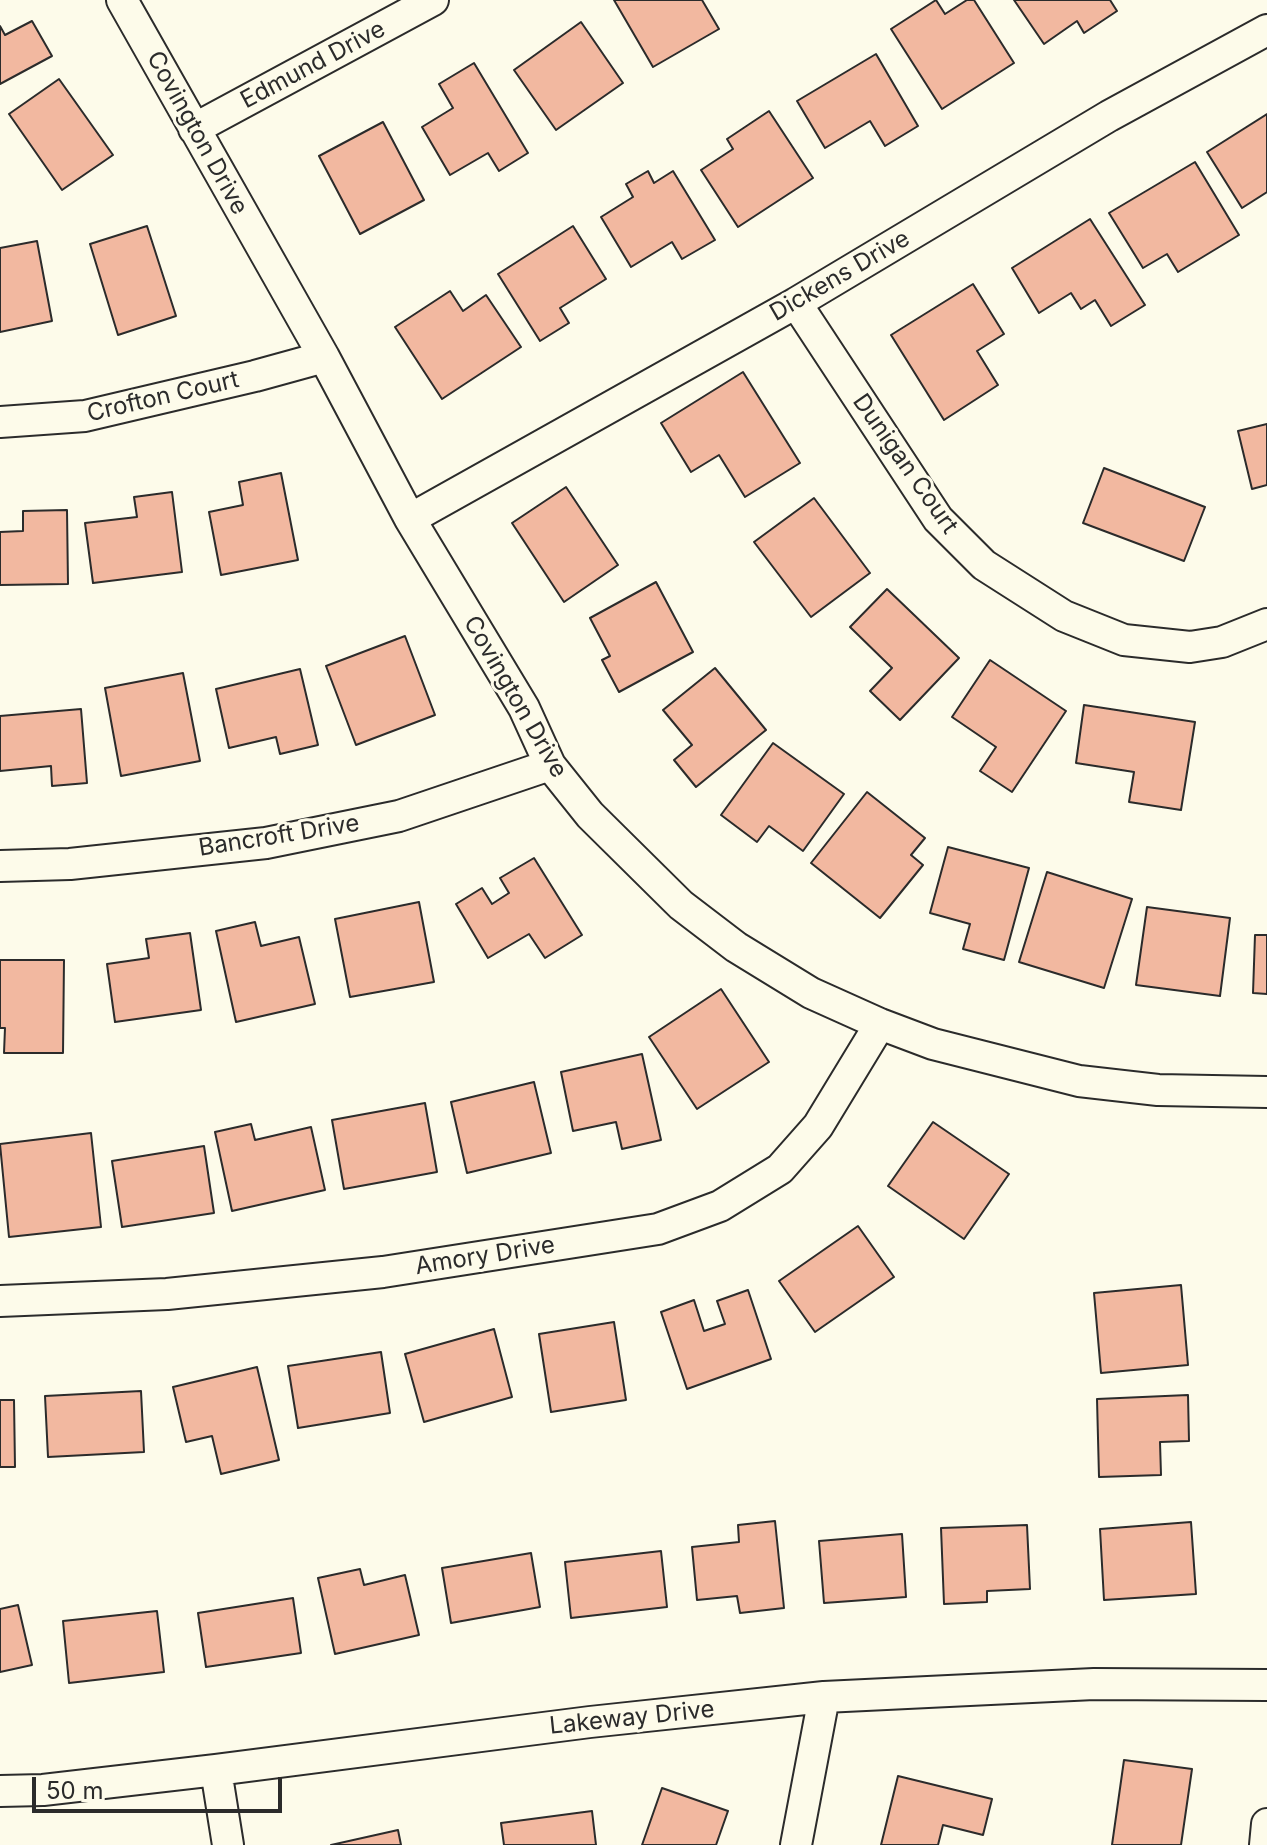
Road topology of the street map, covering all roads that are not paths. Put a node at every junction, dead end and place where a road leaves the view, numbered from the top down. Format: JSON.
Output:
{"nodes":[{"id":1,"x":122,"y":0,"type":"edge"},
{"id":2,"x":433,"y":0,"type":"edge"},
{"id":3,"x":1267,"y":30,"type":"edge"},
{"id":4,"x":194,"y":129,"type":"junction"},
{"id":5,"x":796,"y":303,"type":"junction"},
{"id":6,"x":324,"y":357,"type":"junction"},
{"id":7,"x":0,"y":422,"type":"edge"},
{"id":8,"x":410,"y":519,"type":"junction"},
{"id":9,"x":1267,"y":624,"type":"edge"},
{"id":10,"x":550,"y":765,"type":"junction"},
{"id":11,"x":0,"y":866,"type":"edge"},
{"id":12,"x":880,"y":1024,"type":"junction"},
{"id":13,"x":1267,"y":1092,"type":"edge"},
{"id":14,"x":0,"y":1301,"type":"edge"},
{"id":15,"x":1267,"y":1685,"type":"edge"},
{"id":16,"x":824,"y":1697,"type":"junction"},
{"id":17,"x":216,"y":1770,"type":"junction"},
{"id":18,"x":0,"y":1791,"type":"edge"},
{"id":19,"x":1267,"y":1824,"type":"edge"},
{"id":20,"x":228,"y":1845,"type":"edge"},
{"id":21,"x":796,"y":1845,"type":"edge"},
{"id":22,"x":1265,"y":1845,"type":"edge"}],
"edges":[{"from":1,"to":4,"type":"street","name":"Covington Drive"},
{"from":2,"to":4,"type":"street","name":"Edmund Drive"},
{"from":3,"to":5,"type":"street","name":"Dickens Drive"},
{"from":4,"to":6,"type":"street","name":"Covington Drive"},
{"from":5,"to":8,"type":"street","name":"Dickens Drive"},
{"from":5,"to":9,"type":"street","name":"Dunigan Court"},
{"from":6,"to":7,"type":"street","name":"Crofton Court"},
{"from":6,"to":8,"type":"street","name":"Covington Drive"},
{"from":8,"to":10,"type":"street","name":"Covington Drive"},
{"from":10,"to":11,"type":"street","name":"Bancroft Drive"},
{"from":10,"to":12,"type":"street","name":"Covington Drive"},
{"from":12,"to":13,"type":"street","name":"Covington Drive"},
{"from":12,"to":14,"type":"street","name":"Amory Drive"},
{"from":15,"to":16,"type":"street","name":"Lakeway Drive"},
{"from":16,"to":17,"type":"street","name":"Lakeway Drive"},
{"from":16,"to":21,"type":"street"},
{"from":17,"to":18,"type":"street","name":"Lakeway Drive"},
{"from":17,"to":20,"type":"street"},
{"from":19,"to":22,"type":"street"}]}
